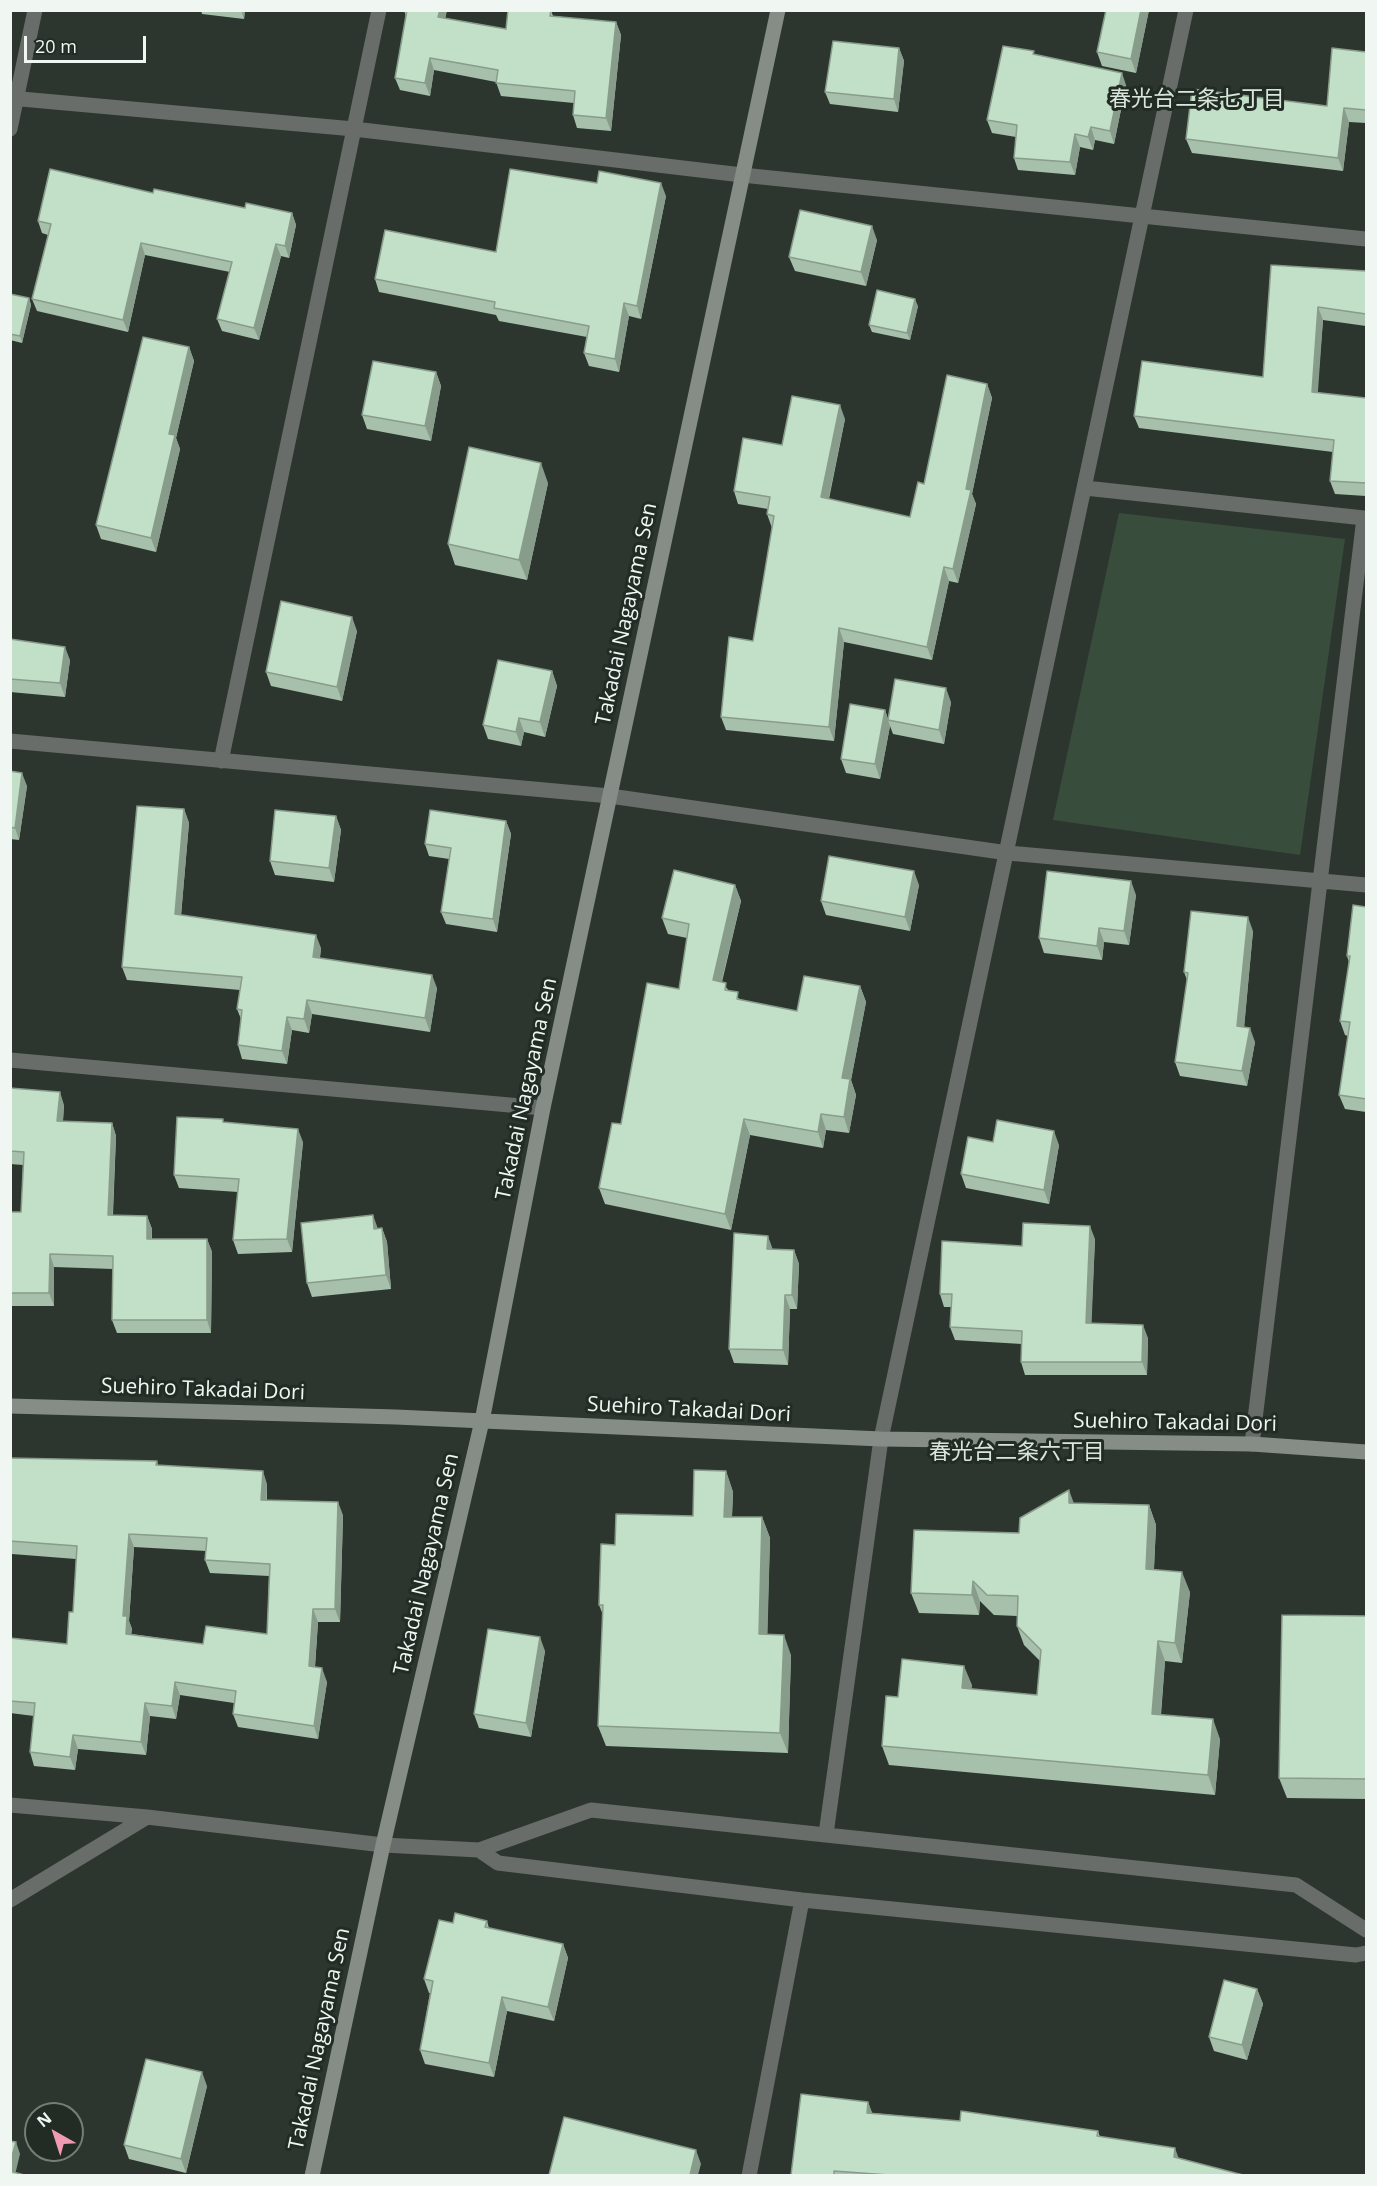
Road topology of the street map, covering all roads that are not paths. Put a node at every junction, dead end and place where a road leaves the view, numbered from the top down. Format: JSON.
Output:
{"nodes":[{"id":1,"x":35,"y":10,"type":"edge"},
{"id":2,"x":379,"y":10,"type":"edge"},
{"id":3,"x":778,"y":10,"type":"edge"},
{"id":4,"x":1186,"y":10,"type":"edge"},
{"id":5,"x":14,"y":99,"type":"edge"},
{"id":6,"x":10,"y":129,"type":"edge"},
{"id":7,"x":354,"y":129,"type":"junction"},
{"id":8,"x":742,"y":175,"type":"junction"},
{"id":9,"x":1142,"y":214,"type":"junction"},
{"id":10,"x":1366,"y":239,"type":"edge"},
{"id":11,"x":1085,"y":488,"type":"junction"},
{"id":12,"x":10,"y":741,"type":"edge"},
{"id":13,"x":221,"y":761,"type":"junction"},
{"id":14,"x":610,"y":796,"type":"junction"},
{"id":15,"x":1008,"y":853,"type":"junction"},
{"id":16,"x":1320,"y":880,"type":"junction"},
{"id":17,"x":1366,"y":885,"type":"edge"},
{"id":18,"x":10,"y":1060,"type":"edge"},
{"id":19,"x":543,"y":1108,"type":"junction"},
{"id":20,"x":10,"y":1406,"type":"edge"},
{"id":21,"x":482,"y":1421,"type":"junction"},
{"id":22,"x":881,"y":1439,"type":"junction"},
{"id":23,"x":1252,"y":1444,"type":"junction"},
{"id":24,"x":1366,"y":1452,"type":"edge"},
{"id":25,"x":10,"y":1805,"type":"edge"},
{"id":26,"x":147,"y":1817,"type":"junction"},
{"id":27,"x":826,"y":1834,"type":"junction"},
{"id":28,"x":383,"y":1845,"type":"junction"},
{"id":29,"x":479,"y":1850,"type":"junction"},
{"id":30,"x":10,"y":1900,"type":"edge"},
{"id":31,"x":802,"y":1900,"type":"junction"},
{"id":32,"x":1366,"y":1930,"type":"edge"},
{"id":33,"x":1366,"y":1953,"type":"edge"},
{"id":34,"x":312,"y":2175,"type":"edge"},
{"id":35,"x":749,"y":2175,"type":"edge"}],
"edges":[{"from":1,"to":5,"type":"street"},
{"from":2,"to":7,"type":"street"},
{"from":3,"to":8,"type":"street","name":"Takadai Nagayama Sen"},
{"from":4,"to":9,"type":"street"},
{"from":5,"to":6,"type":"street"},
{"from":5,"to":7,"type":"street"},
{"from":7,"to":8,"type":"street"},
{"from":7,"to":13,"type":"street"},
{"from":8,"to":9,"type":"street"},
{"from":8,"to":14,"type":"street","name":"Takadai Nagayama Sen"},
{"from":9,"to":10,"type":"street"},
{"from":9,"to":11,"type":"street"},
{"from":11,"to":15,"type":"street"},
{"from":11,"to":16,"type":"street"},
{"from":12,"to":13,"type":"street"},
{"from":13,"to":14,"type":"street"},
{"from":14,"to":15,"type":"street"},
{"from":14,"to":19,"type":"street","name":"Takadai Nagayama Sen"},
{"from":15,"to":16,"type":"street"},
{"from":15,"to":22,"type":"street"},
{"from":16,"to":17,"type":"street"},
{"from":16,"to":23,"type":"street"},
{"from":18,"to":19,"type":"street"},
{"from":19,"to":21,"type":"street","name":"Takadai Nagayama Sen"},
{"from":20,"to":21,"type":"street","name":"Suehiro Takadai Dori"},
{"from":21,"to":22,"type":"street","name":"Suehiro Takadai Dori"},
{"from":21,"to":28,"type":"street","name":"Takadai Nagayama Sen"},
{"from":22,"to":23,"type":"street","name":"Suehiro Takadai Dori"},
{"from":22,"to":27,"type":"street"},
{"from":23,"to":24,"type":"street","name":"Suehiro Takadai Dori"},
{"from":25,"to":26,"type":"street"},
{"from":26,"to":28,"type":"street"},
{"from":26,"to":30,"type":"street"},
{"from":27,"to":29,"type":"street"},
{"from":27,"to":32,"type":"street"},
{"from":28,"to":29,"type":"street"},
{"from":28,"to":34,"type":"street","name":"Takadai Nagayama Sen"},
{"from":29,"to":31,"type":"street"},
{"from":31,"to":33,"type":"street"},
{"from":31,"to":35,"type":"street"}]}
